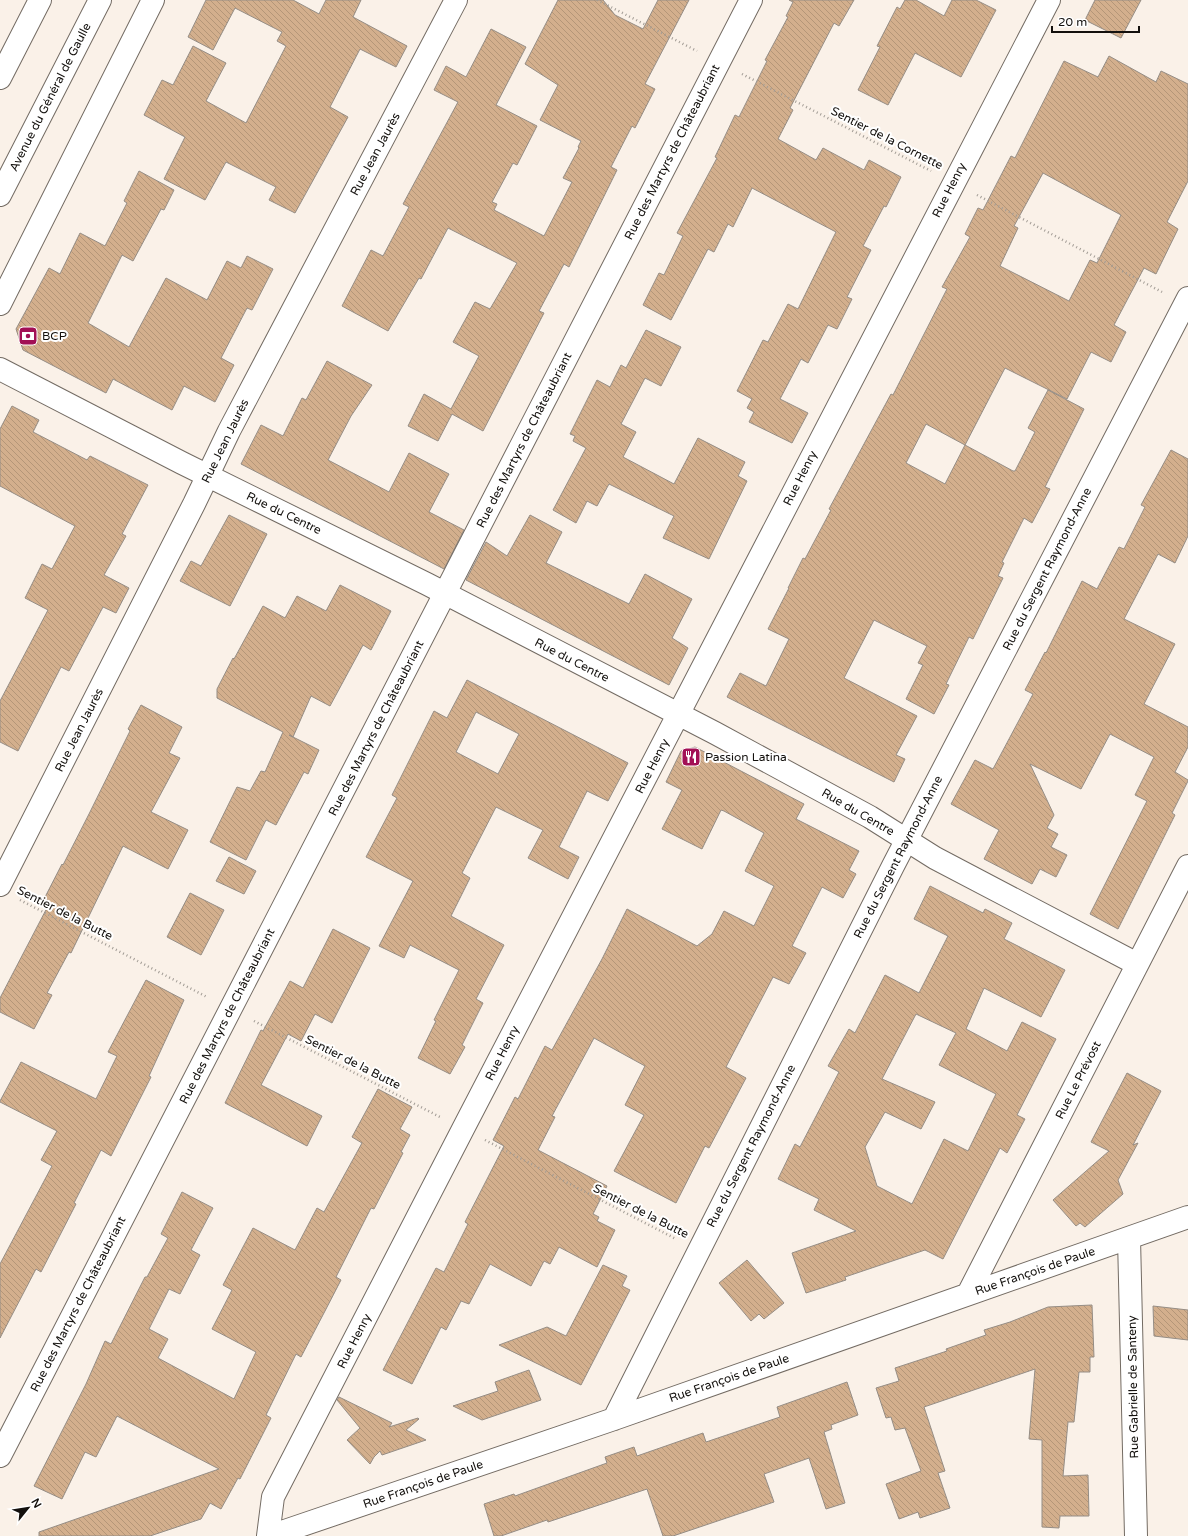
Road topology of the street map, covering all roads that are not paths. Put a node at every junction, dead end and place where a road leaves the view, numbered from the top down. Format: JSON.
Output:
{"nodes":[{"id":1,"x":40,"y":0,"type":"edge"},
{"id":2,"x":100,"y":0,"type":"edge"},
{"id":3,"x":153,"y":0,"type":"edge"},
{"id":4,"x":456,"y":0,"type":"edge"},
{"id":5,"x":751,"y":0,"type":"edge"},
{"id":6,"x":1049,"y":0,"type":"edge"},
{"id":7,"x":0,"y":78,"type":"edge"},
{"id":8,"x":0,"y":195,"type":"edge"},
{"id":9,"x":1188,"y":298,"type":"edge"},
{"id":10,"x":0,"y":304,"type":"edge"},
{"id":11,"x":0,"y":369,"type":"edge"},
{"id":12,"x":208,"y":475,"type":"junction"},
{"id":13,"x":445,"y":594,"type":"junction"},
{"id":14,"x":678,"y":714,"type":"junction"},
{"id":15,"x":907,"y":840,"type":"junction"},
{"id":16,"x":1188,"y":866,"type":"edge"},
{"id":17,"x":7,"y":891,"type":"edge"},
{"id":18,"x":1138,"y":964,"type":"junction"},
{"id":19,"x":1188,"y":1217,"type":"edge"},
{"id":20,"x":1129,"y":1238,"type":"junction"},
{"id":21,"x":968,"y":1294,"type":"junction"},
{"id":22,"x":614,"y":1418,"type":"junction"},
{"id":23,"x":0,"y":1456,"type":"edge"},
{"id":24,"x":269,"y":1536,"type":"edge"},
{"id":25,"x":1136,"y":1536,"type":"edge"}],
"edges":[{"from":1,"to":7,"type":"street"},
{"from":2,"to":8,"type":"street","name":"Avenue du Général de Gaulle"},
{"from":3,"to":10,"type":"street"},
{"from":4,"to":12,"type":"street","name":"Rue Jean Jaurès"},
{"from":5,"to":13,"type":"street","name":"Rue des Martyrs de Châteaubriant"},
{"from":6,"to":14,"type":"street","name":"Rue Henry"},
{"from":9,"to":15,"type":"street","name":"Rue du Sergent Raymond-Anne"},
{"from":11,"to":12,"type":"street","name":"Rue du Centre"},
{"from":12,"to":13,"type":"street","name":"Rue du Centre"},
{"from":12,"to":17,"type":"street","name":"Rue Jean Jaurès"},
{"from":13,"to":14,"type":"street","name":"Rue du Centre"},
{"from":13,"to":23,"type":"street","name":"Rue des Martyrs de Châteaubriant"},
{"from":14,"to":15,"type":"street","name":"Rue du Centre"},
{"from":14,"to":24,"type":"street","name":"Rue Henry"},
{"from":15,"to":18,"type":"street","name":"Rue du Centre"},
{"from":15,"to":22,"type":"street","name":"Rue du Sergent Raymond-Anne"},
{"from":16,"to":18,"type":"street","name":"Rue Le Prévost"},
{"from":18,"to":21,"type":"street","name":"Rue Le Prévost"},
{"from":19,"to":20,"type":"street","name":"Rue François de Paule"},
{"from":20,"to":21,"type":"street","name":"Rue François de Paule"},
{"from":20,"to":25,"type":"street","name":"Rue Gabrielle de Santeny"},
{"from":21,"to":22,"type":"street","name":"Rue François de Paule"},
{"from":22,"to":24,"type":"street","name":"Rue François de Paule"}]}
